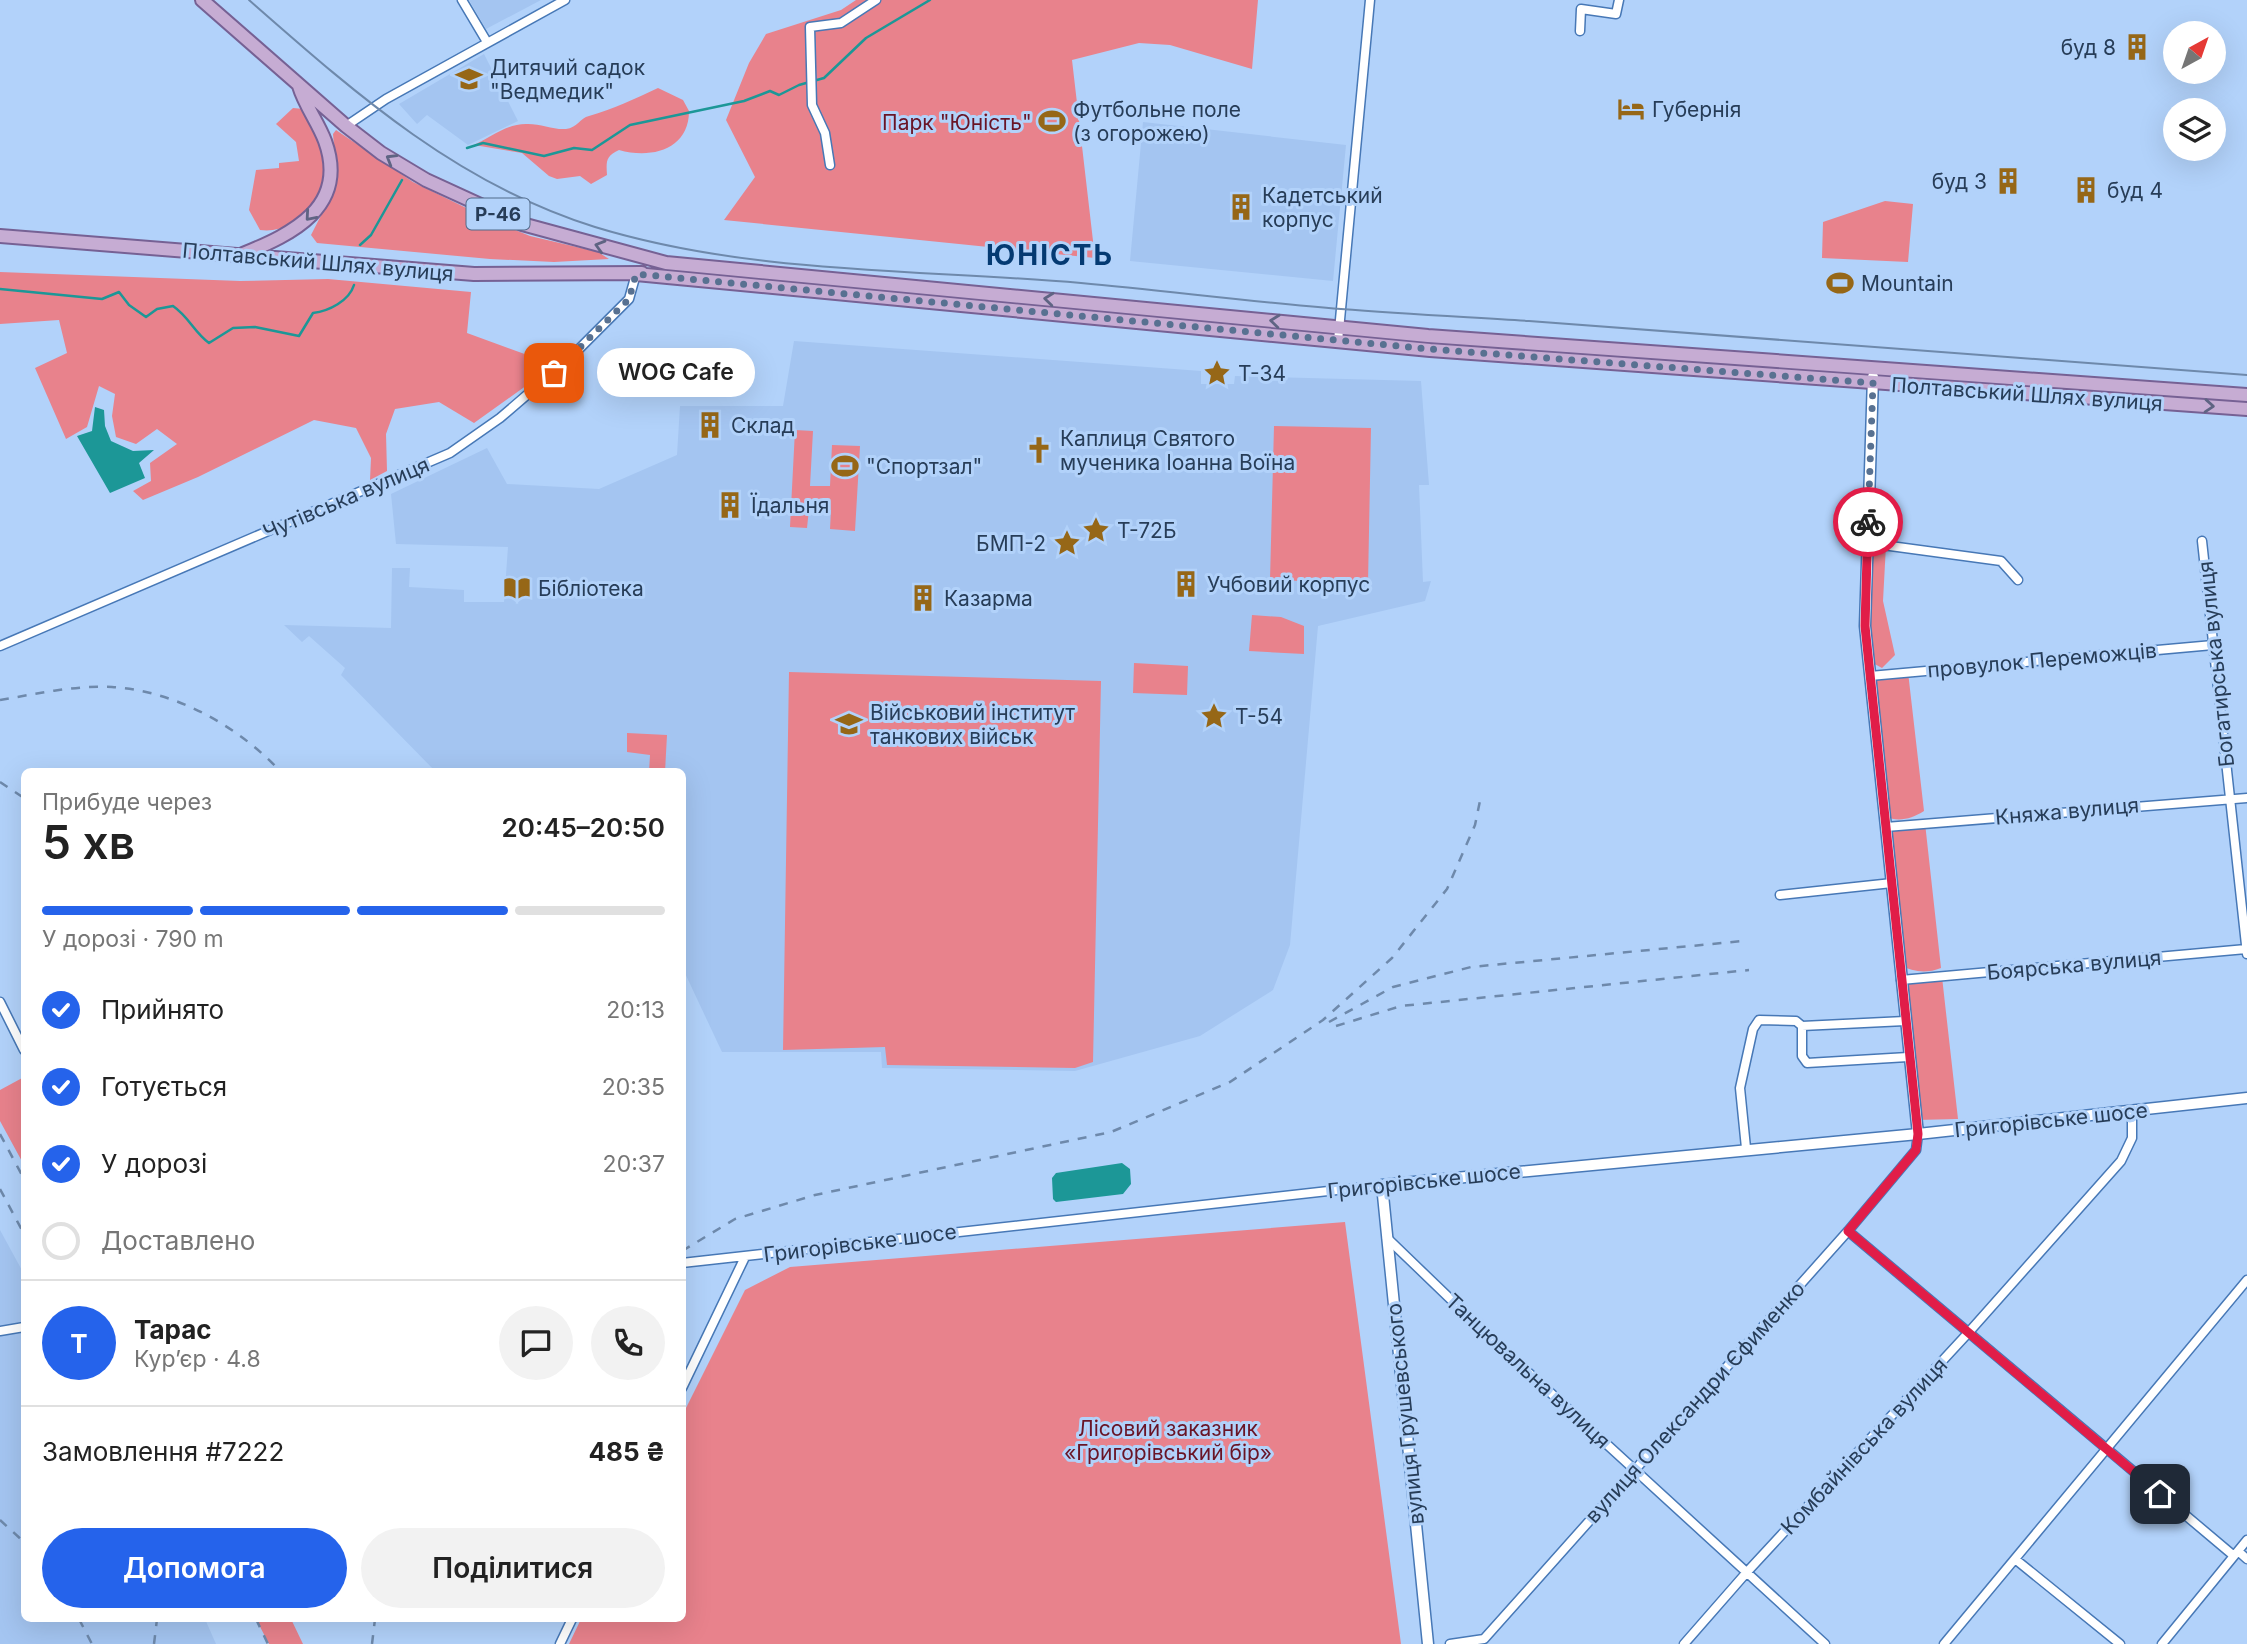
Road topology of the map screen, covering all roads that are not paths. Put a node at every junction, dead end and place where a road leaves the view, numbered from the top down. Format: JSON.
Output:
{"nodes":[{"id":1,"x":202,"y":0,"type":"edge"},
{"id":2,"x":462,"y":0,"type":"edge"},
{"id":3,"x":565,"y":0,"type":"edge"},
{"id":4,"x":876,"y":0,"type":"edge"},
{"id":5,"x":1370,"y":0,"type":"edge"},
{"id":6,"x":1619,"y":0,"type":"edge"},
{"id":7,"x":1580,"y":31,"type":"dead end"},
{"id":8,"x":487,"y":42,"type":"junction"},
{"id":9,"x":299,"y":86,"type":"junction"},
{"id":10,"x":346,"y":126,"type":"junction"},
{"id":11,"x":325,"y":141,"type":"junction"},
{"id":12,"x":830,"y":165,"type":"dead end"},
{"id":13,"x":0,"y":236,"type":"edge"},
{"id":14,"x":239,"y":255,"type":"junction"},
{"id":15,"x":709,"y":267,"type":"junction"},
{"id":16,"x":636,"y":274,"type":"junction"},
{"id":17,"x":1339,"y":327,"type":"junction"},
{"id":18,"x":1338,"y":341,"type":"junction"},
{"id":19,"x":1873,"y":376,"type":"junction"},
{"id":20,"x":2247,"y":395,"type":"edge"},
{"id":21,"x":2247,"y":409,"type":"edge"},
{"id":22,"x":2202,"y":541,"type":"dead end"},
{"id":23,"x":1868,"y":543,"type":"junction"},
{"id":24,"x":2018,"y":580,"type":"dead end"},
{"id":25,"x":2213,"y":645,"type":"junction"},
{"id":26,"x":0,"y":646,"type":"edge"},
{"id":27,"x":1870,"y":676,"type":"junction"},
{"id":28,"x":2247,"y":798,"type":"edge"},
{"id":29,"x":2231,"y":799,"type":"junction"},
{"id":30,"x":1886,"y":827,"type":"junction"},
{"id":31,"x":1892,"y":883,"type":"junction"},
{"id":32,"x":1780,"y":895,"type":"dead end"},
{"id":33,"x":2246,"y":949,"type":"edge"},
{"id":34,"x":2247,"y":954,"type":"edge"},
{"id":35,"x":1901,"y":980,"type":"junction"},
{"id":36,"x":0,"y":1002,"type":"edge"},
{"id":37,"x":1905,"y":1021,"type":"junction"},
{"id":38,"x":1802,"y":1026,"type":"junction"},
{"id":39,"x":21,"y":1045,"type":"edge"},
{"id":40,"x":1908,"y":1057,"type":"junction"},
{"id":41,"x":2247,"y":1098,"type":"edge"},
{"id":42,"x":2133,"y":1111,"type":"junction"},
{"id":43,"x":1918,"y":1134,"type":"junction"},
{"id":44,"x":1746,"y":1148,"type":"junction"},
{"id":45,"x":1382,"y":1185,"type":"junction"},
{"id":46,"x":1848,"y":1231,"type":"junction"},
{"id":47,"x":1387,"y":1238,"type":"junction"},
{"id":48,"x":745,"y":1257,"type":"junction"},
{"id":49,"x":686,"y":1263,"type":"edge"},
{"id":50,"x":2247,"y":1280,"type":"edge"},
{"id":51,"x":21,"y":1328,"type":"edge"},
{"id":52,"x":0,"y":1331,"type":"edge"},
{"id":53,"x":1969,"y":1332,"type":"junction"},
{"id":54,"x":686,"y":1380,"type":"edge"},
{"id":55,"x":2105,"y":1447,"type":"junction"},
{"id":56,"x":1634,"y":1471,"type":"junction"},
{"id":57,"x":2247,"y":1540,"type":"edge"},
{"id":58,"x":2236,"y":1554,"type":"junction"},
{"id":59,"x":2015,"y":1559,"type":"junction"},
{"id":60,"x":2247,"y":1559,"type":"edge"},
{"id":61,"x":1747,"y":1572,"type":"junction"},
{"id":62,"x":571,"y":1622,"type":"edge"},
{"id":63,"x":560,"y":1644,"type":"edge"},
{"id":64,"x":1428,"y":1644,"type":"edge"},
{"id":65,"x":1450,"y":1644,"type":"edge"},
{"id":66,"x":1684,"y":1644,"type":"edge"},
{"id":67,"x":1825,"y":1644,"type":"edge"},
{"id":68,"x":1944,"y":1644,"type":"edge"},
{"id":69,"x":2120,"y":1644,"type":"edge"},
{"id":70,"x":2162,"y":1644,"type":"edge"}],
"edges":[{"from":1,"to":9,"type":"main road","number":"Р-46"},
{"from":2,"to":8,"type":"street"},
{"from":3,"to":8,"type":"street"},
{"from":4,"to":12,"type":"street"},
{"from":5,"to":17,"type":"street"},
{"from":6,"to":7,"type":"street"},
{"from":8,"to":10,"type":"street"},
{"from":9,"to":10,"type":"main road","number":"Р-46"},
{"from":9,"to":11,"type":"main road"},
{"from":10,"to":11,"type":"main road"},
{"from":15,"to":10,"type":"main road","number":"Р-46","one_way":true},
{"from":11,"to":14,"type":"main road","one_way":true},
{"from":13,"to":14,"type":"main road","name":"Полтавський Шлях вулиця"},
{"from":14,"to":16,"type":"main road","name":"Полтавський Шлях вулиця"},
{"from":15,"to":16,"type":"main road","name":"Полтавський Шлях вулиця"},
{"from":17,"to":15,"type":"main road","name":"Полтавський Шлях вулиця","number":"Р-46","one_way":true},
{"from":16,"to":18,"type":"main road","name":"Полтавський Шлях вулиця"},
{"from":16,"to":26,"type":"street","name":"Чутівська вулиця"},
{"from":17,"to":18,"type":"street"},
{"from":17,"to":19,"type":"main road","name":"Полтавський Шлях вулиця"},
{"from":18,"to":19,"type":"main road","name":"Полтавський Шлях вулиця"},
{"from":19,"to":20,"type":"main road","name":"Полтавський Шлях вулиця"},
{"from":19,"to":21,"type":"main road","name":"Полтавський Шлях вулиця","one_way":true},
{"from":19,"to":23,"type":"street"},
{"from":22,"to":25,"type":"street","name":"Богатирська вулиця"},
{"from":23,"to":24,"type":"street"},
{"from":23,"to":27,"type":"street"},
{"from":25,"to":27,"type":"street","name":"провулок Переможців"},
{"from":25,"to":29,"type":"street","name":"Богатирська вулиця"},
{"from":27,"to":30,"type":"street"},
{"from":28,"to":29,"type":"street","name":"Княжа вулиця"},
{"from":29,"to":30,"type":"street","name":"Княжа вулиця"},
{"from":29,"to":33,"type":"street","name":"Богатирська вулиця"},
{"from":30,"to":31,"type":"street"},
{"from":31,"to":32,"type":"street"},
{"from":31,"to":35,"type":"street"},
{"from":33,"to":34,"type":"street","name":"Богатирська вулиця"},
{"from":33,"to":35,"type":"street","name":"Боярська вулиця"},
{"from":35,"to":37,"type":"street"},
{"from":36,"to":39,"type":"street"},
{"from":37,"to":38,"type":"street"},
{"from":37,"to":40,"type":"street"},
{"from":38,"to":40,"type":"street"},
{"from":38,"to":44,"type":"street"},
{"from":40,"to":43,"type":"street"},
{"from":41,"to":42,"type":"street","name":"Григорівське шосе"},
{"from":42,"to":43,"type":"street","name":"Григорівське шосе"},
{"from":42,"to":53,"type":"street","name":"Комбайнівська вулиця"},
{"from":43,"to":44,"type":"street","name":"Григорівське шосе"},
{"from":43,"to":46,"type":"street","name":"вулиця Олександри Єфименко"},
{"from":44,"to":45,"type":"street","name":"Григорівське шосе"},
{"from":45,"to":47,"type":"street","name":"вулиця Грушевського"},
{"from":45,"to":48,"type":"street","name":"Григорівське шосе"},
{"from":46,"to":53,"type":"street"},
{"from":46,"to":56,"type":"street","name":"вулиця Олександри Єфименко"},
{"from":47,"to":56,"type":"street","name":"Танцювальна вулиця"},
{"from":47,"to":64,"type":"street","name":"вулиця Грушевського"},
{"from":48,"to":49,"type":"street"},
{"from":48,"to":54,"type":"street","name":"Григорівське шосе"},
{"from":50,"to":55,"type":"street"},
{"from":51,"to":52,"type":"street"},
{"from":53,"to":55,"type":"street"},
{"from":53,"to":61,"type":"street","name":"Комбайнівська вулиця"},
{"from":55,"to":58,"type":"street"},
{"from":55,"to":59,"type":"street"},
{"from":56,"to":61,"type":"street","name":"Танцювальна вулиця"},
{"from":56,"to":65,"type":"street","name":"вулиця Олександри Єфименко"},
{"from":57,"to":58,"type":"street"},
{"from":58,"to":60,"type":"street"},
{"from":58,"to":70,"type":"street"},
{"from":59,"to":68,"type":"street"},
{"from":59,"to":69,"type":"street"},
{"from":61,"to":66,"type":"street","name":"Комбайнівська вулиця"},
{"from":61,"to":67,"type":"street","name":"Танцювальна вулиця"},
{"from":62,"to":63,"type":"street"}]}
